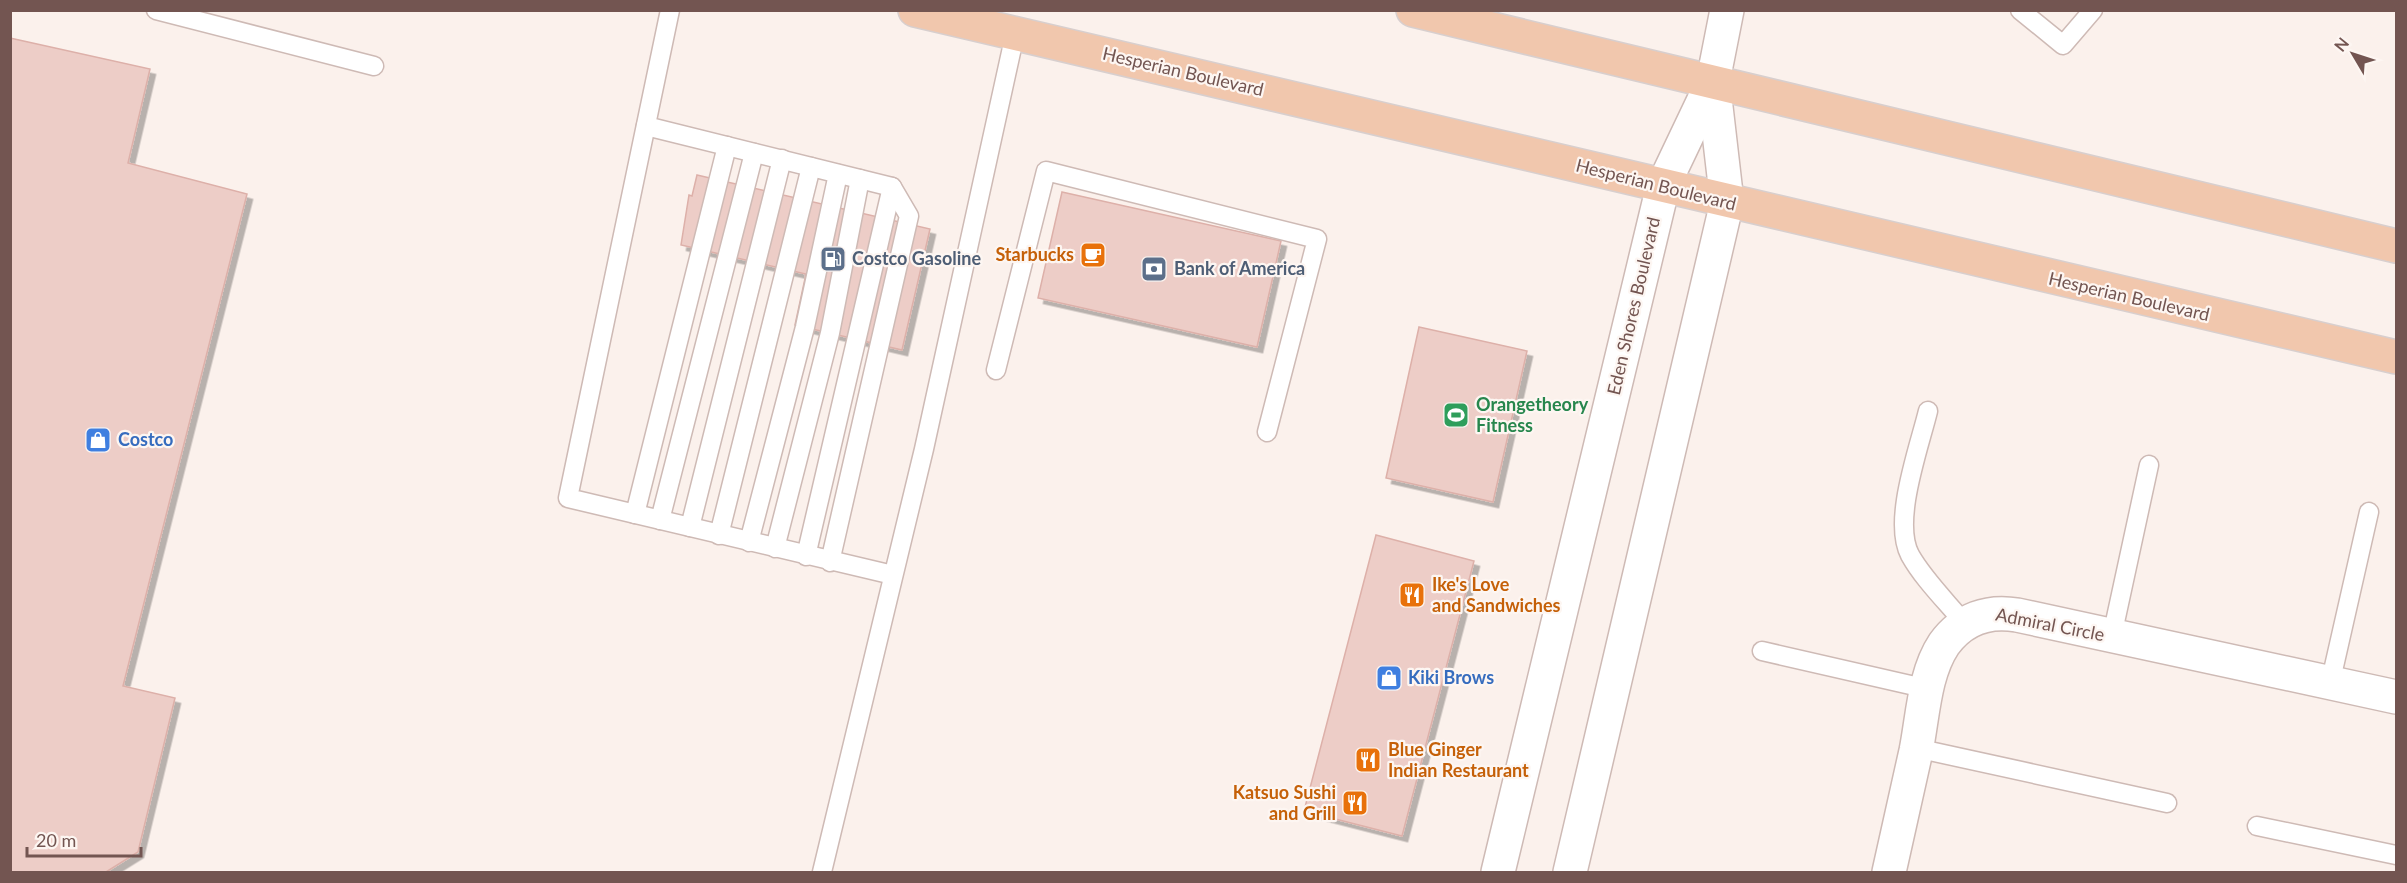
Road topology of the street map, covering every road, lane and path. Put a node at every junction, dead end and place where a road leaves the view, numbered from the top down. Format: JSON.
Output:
{"nodes":[{"id":1,"x":156,"y":10,"type":"edge"},
{"id":2,"x":670,"y":10,"type":"edge"},
{"id":3,"x":915,"y":10,"type":"edge"},
{"id":4,"x":1413,"y":10,"type":"edge"},
{"id":5,"x":1727,"y":10,"type":"edge"},
{"id":6,"x":2020,"y":10,"type":"edge"},
{"id":7,"x":2093,"y":10,"type":"edge"},
{"id":8,"x":1015,"y":34,"type":"junction"},
{"id":9,"x":374,"y":66,"type":"dead end"},
{"id":10,"x":1713,"y":81,"type":"junction"},
{"id":11,"x":645,"y":126,"type":"junction"},
{"id":12,"x":727,"y":146,"type":"junction"},
{"id":13,"x":754,"y":153,"type":"junction"},
{"id":14,"x":782,"y":159,"type":"junction"},
{"id":15,"x":811,"y":167,"type":"junction"},
{"id":16,"x":838,"y":174,"type":"junction"},
{"id":17,"x":860,"y":179,"type":"junction"},
{"id":18,"x":1663,"y":186,"type":"junction"},
{"id":19,"x":892,"y":187,"type":"junction"},
{"id":20,"x":1727,"y":202,"type":"junction"},
{"id":21,"x":2397,"y":246,"type":"edge"},
{"id":22,"x":2397,"y":357,"type":"edge"},
{"id":23,"x":996,"y":370,"type":"dead end"},
{"id":24,"x":1928,"y":411,"type":"dead end"},
{"id":25,"x":1267,"y":432,"type":"dead end"},
{"id":26,"x":2150,"y":465,"type":"dead end"},
{"id":27,"x":2369,"y":512,"type":"dead end"},
{"id":28,"x":635,"y":514,"type":"junction"},
{"id":29,"x":660,"y":520,"type":"junction"},
{"id":30,"x":690,"y":527,"type":"junction"},
{"id":31,"x":719,"y":535,"type":"junction"},
{"id":32,"x":748,"y":542,"type":"junction"},
{"id":33,"x":774,"y":548,"type":"junction"},
{"id":34,"x":806,"y":556,"type":"junction"},
{"id":35,"x":830,"y":562,"type":"junction"},
{"id":36,"x":893,"y":575,"type":"junction"},
{"id":37,"x":1965,"y":624,"type":"junction"},
{"id":38,"x":2112,"y":636,"type":"junction"},
{"id":39,"x":1762,"y":651,"type":"dead end"},
{"id":40,"x":2330,"y":684,"type":"junction"},
{"id":41,"x":1928,"y":689,"type":"junction"},
{"id":42,"x":2397,"y":698,"type":"edge"},
{"id":43,"x":1916,"y":748,"type":"junction"},
{"id":44,"x":2167,"y":802,"type":"dead end"},
{"id":45,"x":2257,"y":826,"type":"dead end"},
{"id":46,"x":2397,"y":855,"type":"edge"},
{"id":47,"x":822,"y":873,"type":"edge"},
{"id":48,"x":1498,"y":873,"type":"edge"},
{"id":49,"x":1570,"y":873,"type":"edge"},
{"id":50,"x":1889,"y":873,"type":"edge"}],
"edges":[{"from":1,"to":9,"type":"lane"},
{"from":2,"to":11,"type":"lane"},
{"from":3,"to":8,"type":"main road","name":"Hesperian Boulevard"},
{"from":4,"to":10,"type":"main road"},
{"from":5,"to":10,"type":"street"},
{"from":6,"to":7,"type":"lane"},
{"from":8,"to":18,"type":"main road","name":"Hesperian Boulevard"},
{"from":8,"to":36,"type":"lane"},
{"from":10,"to":18,"type":"street","name":"Eden Shores Boulevard"},
{"from":10,"to":20,"type":"street"},
{"from":10,"to":21,"type":"main road"},
{"from":11,"to":12,"type":"lane"},
{"from":11,"to":28,"type":"lane"},
{"from":12,"to":13,"type":"lane"},
{"from":12,"to":28,"type":"lane"},
{"from":13,"to":14,"type":"lane"},
{"from":13,"to":29,"type":"lane"},
{"from":14,"to":15,"type":"lane"},
{"from":14,"to":30,"type":"lane"},
{"from":15,"to":16,"type":"lane"},
{"from":15,"to":31,"type":"lane"},
{"from":16,"to":17,"type":"lane"},
{"from":16,"to":32,"type":"lane"},
{"from":17,"to":19,"type":"lane"},
{"from":17,"to":33,"type":"lane"},
{"from":18,"to":20,"type":"main road","name":"Hesperian Boulevard"},
{"from":18,"to":48,"type":"street","name":"Eden Shores Boulevard"},
{"from":19,"to":34,"type":"lane"},
{"from":19,"to":35,"type":"lane"},
{"from":20,"to":22,"type":"main road","name":"Hesperian Boulevard"},
{"from":20,"to":49,"type":"street"},
{"from":23,"to":25,"type":"lane"},
{"from":24,"to":37,"type":"lane"},
{"from":26,"to":38,"type":"lane"},
{"from":27,"to":40,"type":"lane"},
{"from":28,"to":29,"type":"lane"},
{"from":29,"to":30,"type":"lane"},
{"from":30,"to":31,"type":"lane"},
{"from":31,"to":32,"type":"lane"},
{"from":32,"to":33,"type":"lane"},
{"from":33,"to":34,"type":"lane"},
{"from":34,"to":35,"type":"lane"},
{"from":35,"to":36,"type":"lane"},
{"from":36,"to":47,"type":"lane"},
{"from":37,"to":38,"type":"street","name":"Admiral Circle"},
{"from":37,"to":41,"type":"street","name":"Admiral Circle"},
{"from":38,"to":40,"type":"street","name":"Admiral Circle"},
{"from":39,"to":41,"type":"lane"},
{"from":40,"to":42,"type":"street","name":"Admiral Circle"},
{"from":41,"to":43,"type":"street","name":"Admiral Circle"},
{"from":43,"to":44,"type":"lane"},
{"from":43,"to":50,"type":"street","name":"Admiral Circle"},
{"from":45,"to":46,"type":"lane"}]}
